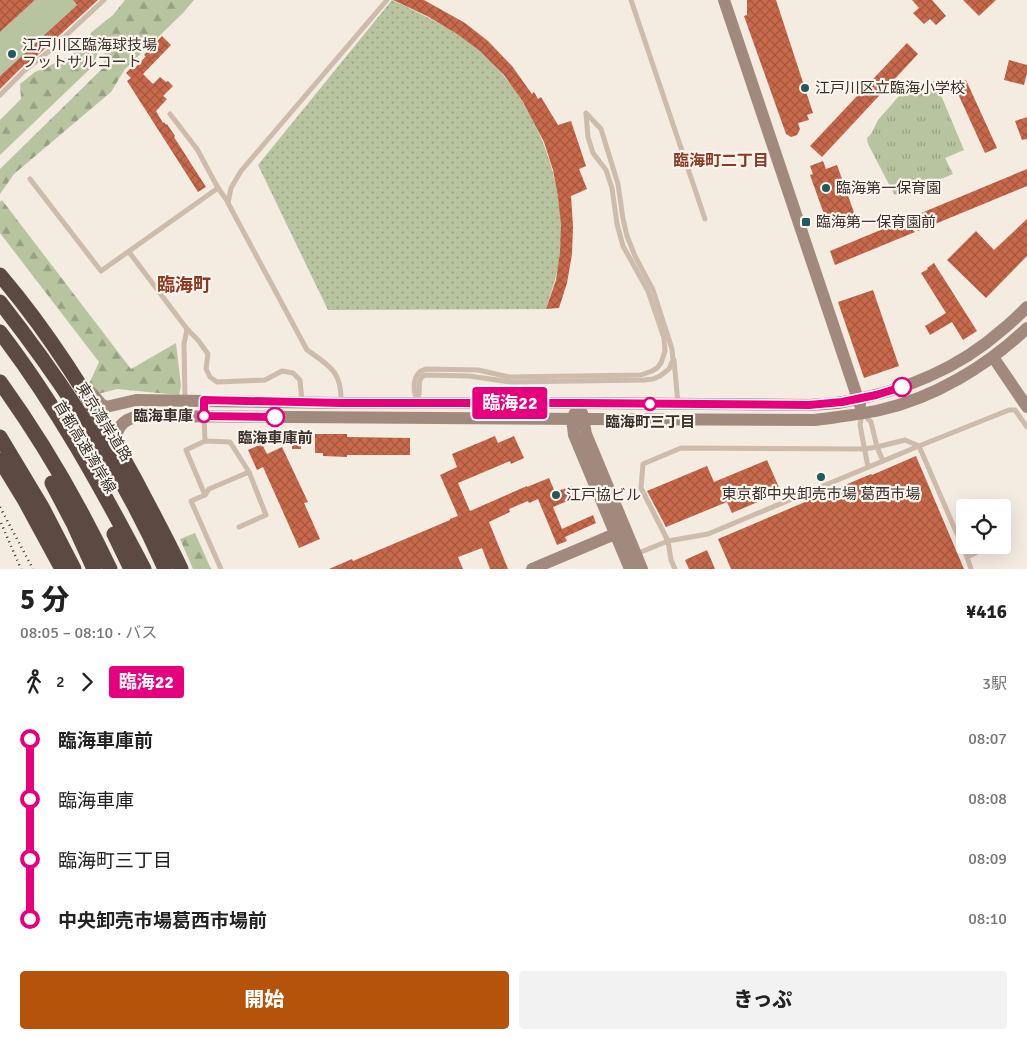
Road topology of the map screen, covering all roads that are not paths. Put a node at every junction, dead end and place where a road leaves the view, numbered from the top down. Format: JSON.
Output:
{"nodes":[{"id":1,"x":104,"y":0,"type":"edge"},
{"id":2,"x":387,"y":0,"type":"edge"},
{"id":3,"x":631,"y":0,"type":"edge"},
{"id":4,"x":724,"y":0,"type":"edge"},
{"id":5,"x":0,"y":94,"type":"edge"},
{"id":6,"x":170,"y":114,"type":"dead end"},
{"id":7,"x":30,"y":179,"type":"dead end"},
{"id":8,"x":218,"y":188,"type":"junction"},
{"id":9,"x":228,"y":203,"type":"junction"},
{"id":10,"x":705,"y":219,"type":"dead end"},
{"id":11,"x":129,"y":252,"type":"junction"},
{"id":12,"x":0,"y":275,"type":"edge"},
{"id":13,"x":0,"y":302,"type":"edge"},
{"id":14,"x":1027,"y":307,"type":"edge"},
{"id":15,"x":1027,"y":328,"type":"edge"},
{"id":16,"x":187,"y":329,"type":"junction"},
{"id":17,"x":0,"y":332,"type":"edge"},
{"id":18,"x":0,"y":347,"type":"edge"},
{"id":19,"x":55,"y":348,"type":"junction"},
{"id":20,"x":673,"y":355,"type":"junction"},
{"id":21,"x":993,"y":357,"type":"junction"},
{"id":22,"x":0,"y":382,"type":"edge"},
{"id":23,"x":0,"y":390,"type":"edge"},
{"id":24,"x":0,"y":398,"type":"edge"},
{"id":25,"x":858,"y":399,"type":"junction"},
{"id":26,"x":180,"y":400,"type":"junction"},
{"id":27,"x":204,"y":400,"type":"junction"},
{"id":28,"x":302,"y":402,"type":"junction"},
{"id":29,"x":417,"y":402,"type":"junction"},
{"id":30,"x":341,"y":403,"type":"junction"},
{"id":31,"x":579,"y":403,"type":"junction"},
{"id":32,"x":678,"y":404,"type":"junction"},
{"id":33,"x":1027,"y":407,"type":"edge"},
{"id":34,"x":862,"y":413,"type":"junction"},
{"id":35,"x":176,"y":416,"type":"junction"},
{"id":36,"x":204,"y":416,"type":"junction"},
{"id":37,"x":418,"y":418,"type":"junction"},
{"id":38,"x":578,"y":419,"type":"junction"},
{"id":39,"x":1027,"y":427,"type":"edge"},
{"id":40,"x":0,"y":437,"type":"edge"},
{"id":41,"x":205,"y":441,"type":"junction"},
{"id":42,"x":919,"y":446,"type":"junction"},
{"id":43,"x":877,"y":447,"type":"junction"},
{"id":44,"x":864,"y":448,"type":"junction"},
{"id":45,"x":113,"y":454,"type":"junction"},
{"id":46,"x":0,"y":460,"type":"edge"},
{"id":47,"x":74,"y":460,"type":"junction"},
{"id":48,"x":883,"y":461,"type":"junction"},
{"id":49,"x":868,"y":467,"type":"junction"},
{"id":50,"x":249,"y":472,"type":"junction"},
{"id":51,"x":205,"y":495,"type":"junction"},
{"id":52,"x":60,"y":497,"type":"junction"},
{"id":53,"x":239,"y":526,"type":"dead end"},
{"id":54,"x":620,"y":532,"type":"junction"},
{"id":55,"x":668,"y":541,"type":"junction"},
{"id":56,"x":635,"y":554,"type":"junction"},
{"id":57,"x":974,"y":554,"type":"edge"},
{"id":58,"x":967,"y":557,"type":"junction"},
{"id":59,"x":62,"y":569,"type":"edge"},
{"id":60,"x":74,"y":569,"type":"edge"},
{"id":61,"x":94,"y":569,"type":"edge"},
{"id":62,"x":110,"y":569,"type":"edge"},
{"id":63,"x":131,"y":569,"type":"edge"},
{"id":64,"x":138,"y":569,"type":"edge"},
{"id":65,"x":144,"y":569,"type":"edge"},
{"id":66,"x":165,"y":569,"type":"edge"},
{"id":67,"x":181,"y":569,"type":"edge"},
{"id":68,"x":220,"y":569,"type":"edge"},
{"id":69,"x":532,"y":569,"type":"edge"},
{"id":70,"x":630,"y":569,"type":"edge"},
{"id":71,"x":642,"y":569,"type":"edge"},
{"id":72,"x":675,"y":569,"type":"edge"},
{"id":73,"x":971,"y":569,"type":"edge"}],
"edges":[{"from":1,"to":5,"type":"lane"},
{"from":2,"to":9,"type":"lane"},
{"from":3,"to":10,"type":"lane"},
{"from":4,"to":25,"type":"street"},
{"from":6,"to":8,"type":"lane"},
{"from":7,"to":11,"type":"lane"},
{"from":8,"to":9,"type":"lane"},
{"from":8,"to":11,"type":"lane"},
{"from":9,"to":30,"type":"lane"},
{"from":11,"to":16,"type":"lane"},
{"from":12,"to":19,"type":"highway"},
{"from":13,"to":45,"type":"highway","name":"東京湾岸道路"},
{"from":14,"to":25,"type":"street"},
{"from":15,"to":21,"type":"street"},
{"from":16,"to":26,"type":"lane"},
{"from":16,"to":28,"type":"lane"},
{"from":17,"to":65,"type":"highway"},
{"from":18,"to":47,"type":"highway","name":"首都高速湾岸線"},
{"from":19,"to":26,"type":"street"},
{"from":19,"to":45,"type":"highway"},
{"from":20,"to":29,"type":"lane"},
{"from":20,"to":29,"type":"lane"},
{"from":20,"to":32,"type":"lane"},
{"from":21,"to":33,"type":"street"},
{"from":21,"to":34,"type":"street"},
{"from":22,"to":62,"type":"highway"},
{"from":23,"to":52,"type":"highway"},
{"from":24,"to":52,"type":"highway"},
{"from":25,"to":32,"type":"street"},
{"from":25,"to":34,"type":"street"},
{"from":26,"to":27,"type":"street"},
{"from":26,"to":35,"type":"street"},
{"from":27,"to":28,"type":"street"},
{"from":27,"to":36,"type":"street"},
{"from":28,"to":30,"type":"street"},
{"from":29,"to":30,"type":"street"},
{"from":29,"to":31,"type":"street"},
{"from":29,"to":37,"type":"street"},
{"from":31,"to":32,"type":"street"},
{"from":31,"to":38,"type":"street"},
{"from":34,"to":38,"type":"street"},
{"from":34,"to":43,"type":"lane"},
{"from":34,"to":44,"type":"lane"},
{"from":35,"to":36,"type":"street"},
{"from":35,"to":45,"type":"street"},
{"from":36,"to":37,"type":"street"},
{"from":36,"to":41,"type":"lane"},
{"from":37,"to":38,"type":"street"},
{"from":38,"to":54,"type":"street"},
{"from":39,"to":42,"type":"lane"},
{"from":40,"to":60,"type":"highway"},
{"from":41,"to":50,"type":"lane"},
{"from":41,"to":51,"type":"lane"},
{"from":42,"to":43,"type":"lane"},
{"from":42,"to":48,"type":"lane"},
{"from":42,"to":58,"type":"lane"},
{"from":43,"to":44,"type":"lane"},
{"from":43,"to":48,"type":"lane"},
{"from":44,"to":49,"type":"lane"},
{"from":44,"to":55,"type":"lane"},
{"from":45,"to":66,"type":"highway","name":"東京湾岸道路"},
{"from":45,"to":67,"type":"highway"},
{"from":46,"to":59,"type":"highway"},
{"from":47,"to":63,"type":"highway","name":"首都高速湾岸線"},
{"from":47,"to":64,"type":"highway"},
{"from":48,"to":49,"type":"lane"},
{"from":49,"to":55,"type":"lane"},
{"from":50,"to":51,"type":"lane"},
{"from":50,"to":53,"type":"lane"},
{"from":51,"to":68,"type":"lane"},
{"from":52,"to":61,"type":"highway"},
{"from":54,"to":56,"type":"street"},
{"from":54,"to":69,"type":"street"},
{"from":54,"to":70,"type":"street"},
{"from":55,"to":56,"type":"lane"},
{"from":55,"to":72,"type":"lane"},
{"from":56,"to":71,"type":"street"},
{"from":57,"to":58,"type":"lane"},
{"from":58,"to":73,"type":"lane"}]}
